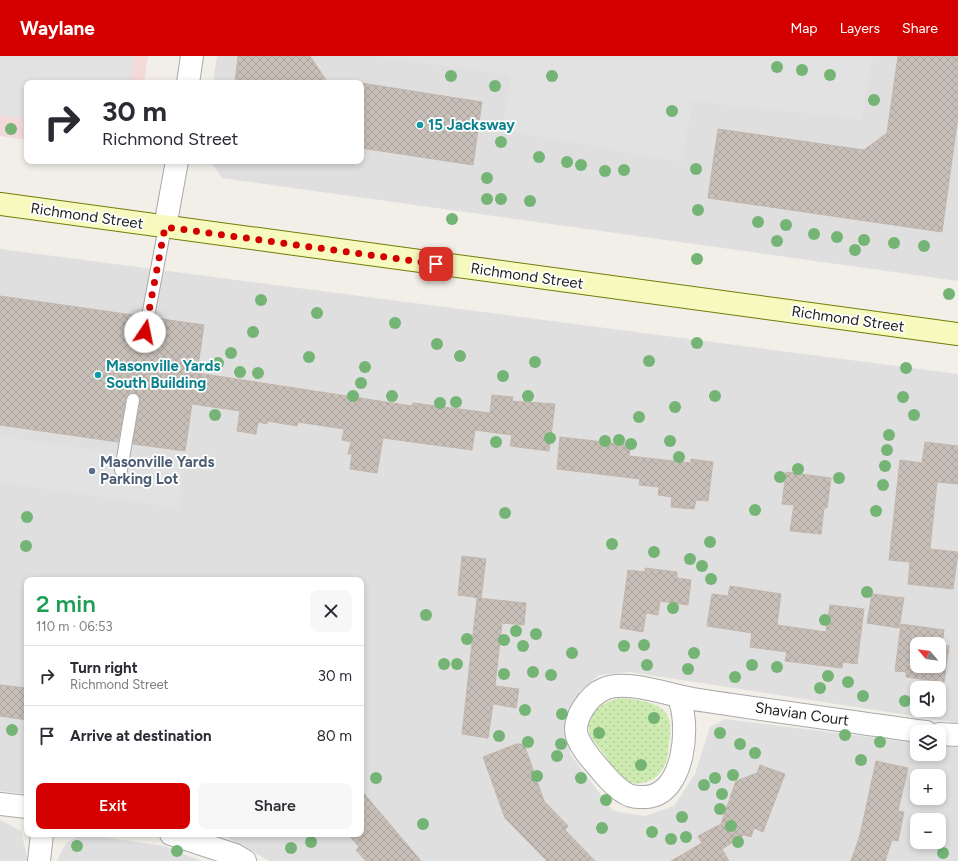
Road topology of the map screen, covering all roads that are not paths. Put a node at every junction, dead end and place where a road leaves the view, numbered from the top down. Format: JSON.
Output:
{"nodes":[{"id":1,"x":192,"y":56,"type":"edge"},
{"id":2,"x":188,"y":80,"type":"edge"},
{"id":3,"x":176,"y":164,"type":"edge"},
{"id":4,"x":0,"y":204,"type":"edge"},
{"id":5,"x":165,"y":227,"type":"junction"},
{"id":6,"x":145,"y":332,"type":"dead end"},
{"id":7,"x":958,"y":334,"type":"edge"},
{"id":8,"x":133,"y":400,"type":"dead end"},
{"id":9,"x":121,"y":470,"type":"dead end"},
{"id":10,"x":678,"y":696,"type":"junction"},
{"id":11,"x":910,"y":730,"type":"edge"},
{"id":12,"x":946,"y":734,"type":"edge"},
{"id":13,"x":958,"y":735,"type":"edge"},
{"id":14,"x":0,"y":804,"type":"edge"},
{"id":15,"x":24,"y":807,"type":"edge"},
{"id":16,"x":42,"y":837,"type":"edge"},
{"id":17,"x":180,"y":837,"type":"edge"},
{"id":18,"x":39,"y":861,"type":"edge"},
{"id":19,"x":245,"y":861,"type":"edge"}],
"edges":[{"from":1,"to":2,"type":"street"},
{"from":3,"to":5,"type":"street"},
{"from":4,"to":5,"type":"main road","name":"Richmond Street"},
{"from":5,"to":6,"type":"lane"},
{"from":5,"to":7,"type":"main road","name":"Richmond Street"},
{"from":8,"to":9,"type":"lane"},
{"from":10,"to":10,"type":"street","name":"Shavian Court"},
{"from":10,"to":11,"type":"street","name":"Shavian Court"},
{"from":12,"to":13,"type":"street"},
{"from":14,"to":15,"type":"street"},
{"from":16,"to":18,"type":"street"},
{"from":17,"to":19,"type":"street"}]}
